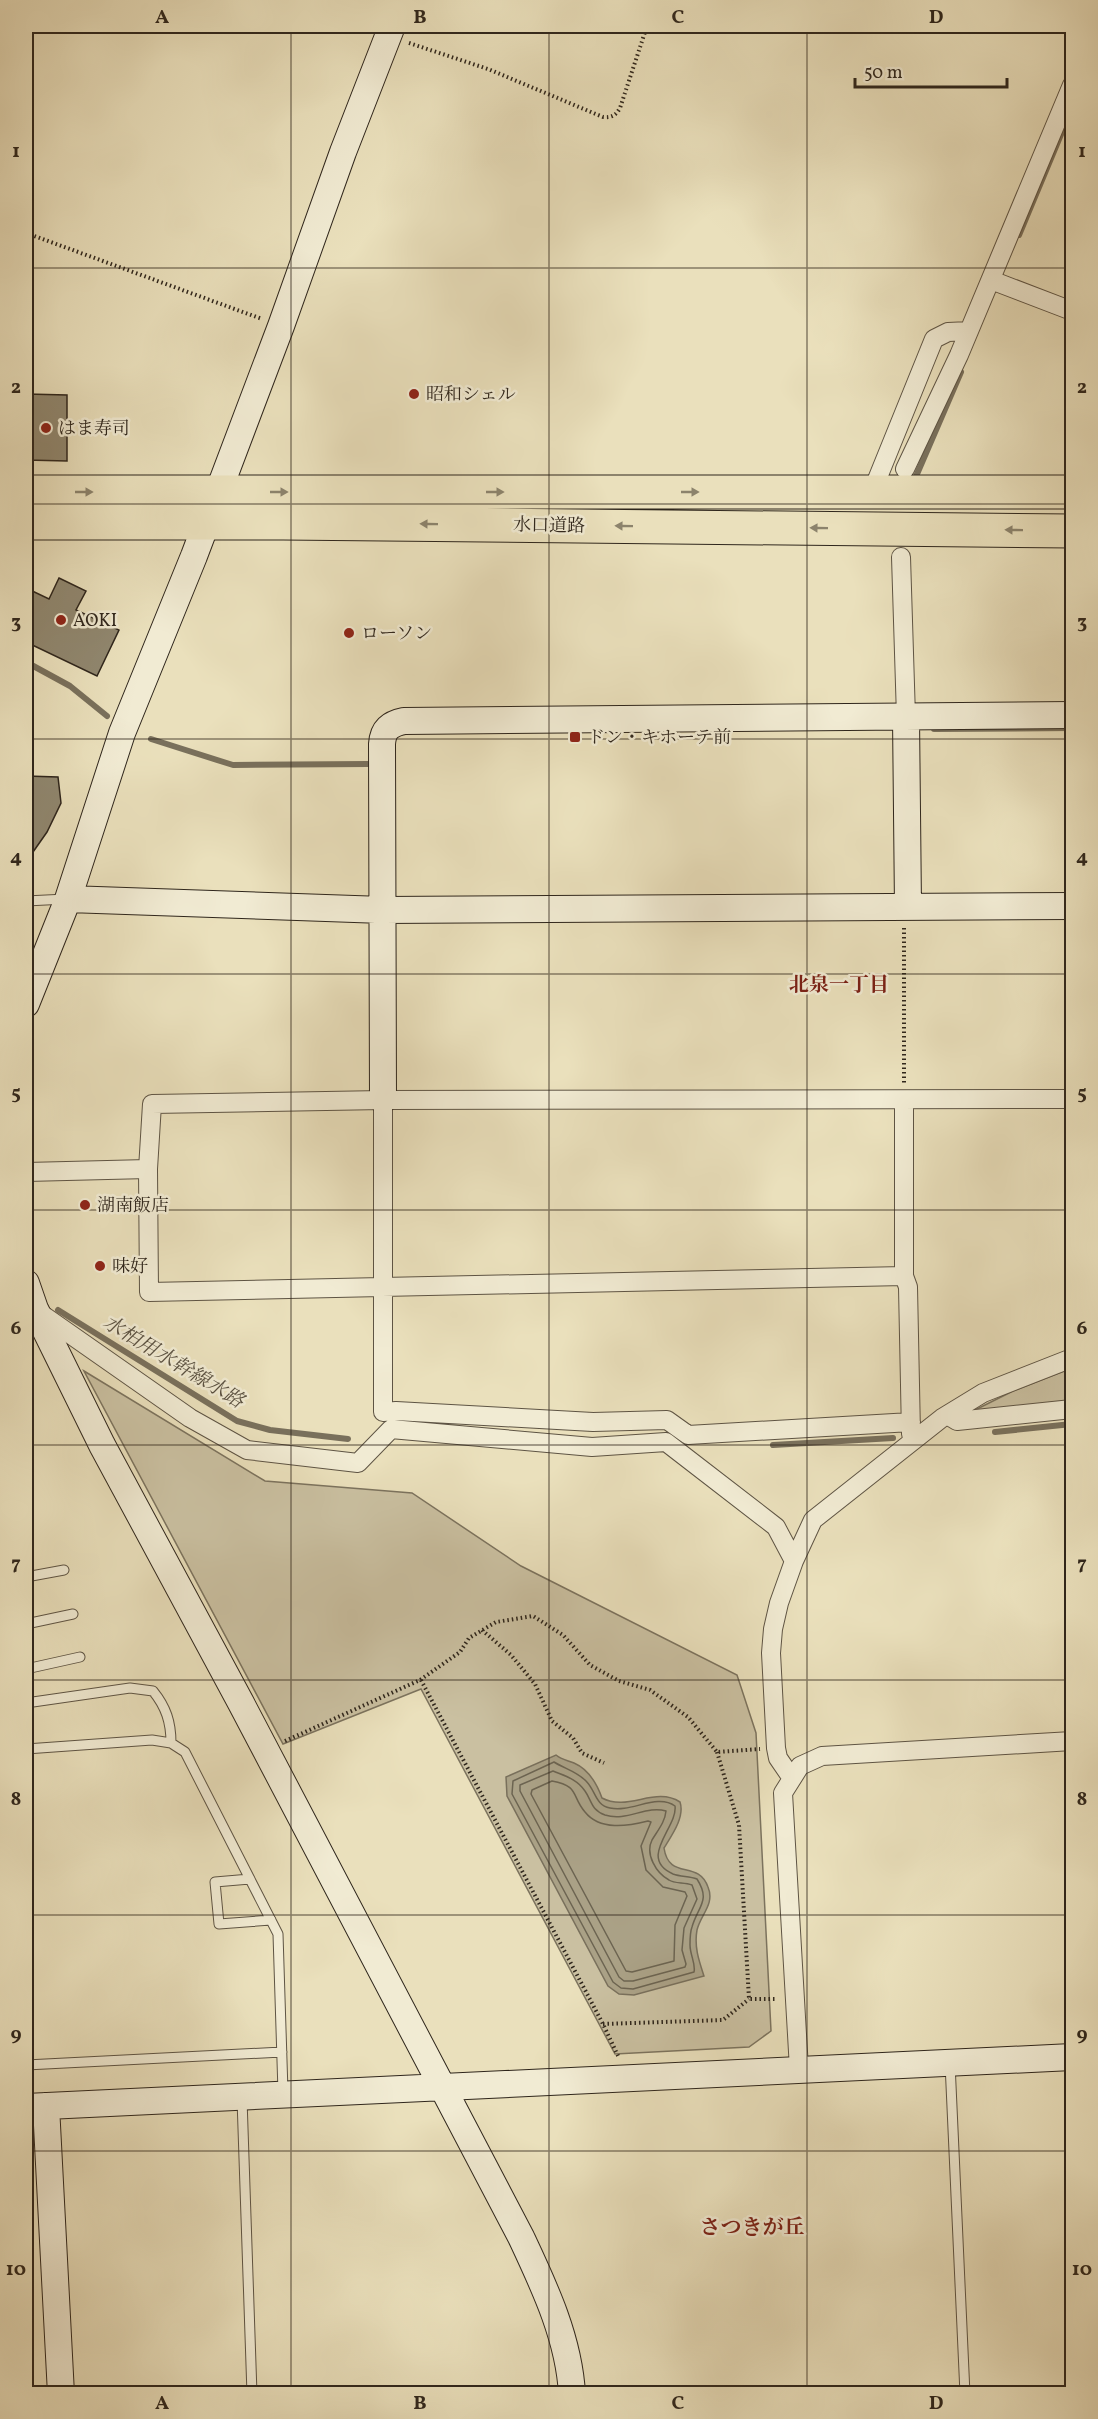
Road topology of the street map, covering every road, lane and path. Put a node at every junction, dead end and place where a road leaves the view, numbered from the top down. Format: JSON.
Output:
{"nodes":[{"id":1,"x":28,"y":26,"type":"edge"},
{"id":2,"x":647,"y":26,"type":"edge"},
{"id":3,"x":390,"y":31,"type":"edge"},
{"id":4,"x":26,"y":33,"type":"edge"},
{"id":5,"x":1072,"y":85,"type":"edge"},
{"id":6,"x":26,"y":233,"type":"edge"},
{"id":7,"x":991,"y":280,"type":"junction"},
{"id":8,"x":1072,"y":311,"type":"edge"},
{"id":9,"x":281,"y":326,"type":"junction"},
{"id":10,"x":969,"y":331,"type":"junction"},
{"id":11,"x":905,"y":469,"type":"dead end"},
{"id":12,"x":26,"y":492,"type":"edge"},
{"id":13,"x":872,"y":492,"type":"junction"},
{"id":14,"x":1072,"y":492,"type":"edge"},
{"id":15,"x":218,"y":493,"type":"junction"},
{"id":16,"x":26,"y":523,"type":"edge"},
{"id":17,"x":207,"y":523,"type":"junction"},
{"id":18,"x":1072,"y":531,"type":"edge"},
{"id":19,"x":901,"y":557,"type":"dead end"},
{"id":20,"x":1072,"y":715,"type":"edge"},
{"id":21,"x":906,"y":717,"type":"junction"},
{"id":22,"x":68,"y":899,"type":"junction"},
{"id":23,"x":26,"y":901,"type":"edge"},
{"id":24,"x":1072,"y":906,"type":"edge"},
{"id":25,"x":908,"y":907,"type":"junction"},
{"id":26,"x":383,"y":910,"type":"junction"},
{"id":27,"x":26,"y":1004,"type":"edge"},
{"id":28,"x":1072,"y":1099,"type":"edge"},
{"id":29,"x":383,"y":1100,"type":"junction"},
{"id":30,"x":904,"y":1100,"type":"junction"},
{"id":31,"x":148,"y":1169,"type":"junction"},
{"id":32,"x":26,"y":1172,"type":"edge"},
{"id":33,"x":904,"y":1276,"type":"junction"},
{"id":34,"x":26,"y":1283,"type":"edge"},
{"id":35,"x":385,"y":1288,"type":"junction"},
{"id":36,"x":30,"y":1306,"type":"edge"},
{"id":37,"x":1072,"y":1358,"type":"edge"},
{"id":38,"x":1072,"y":1409,"type":"edge"},
{"id":39,"x":947,"y":1415,"type":"junction"},
{"id":40,"x":651,"y":1421,"type":"junction"},
{"id":41,"x":911,"y":1422,"type":"junction"},
{"id":42,"x":911,"y":1442,"type":"junction"},
{"id":43,"x":652,"y":1443,"type":"junction"},
{"id":44,"x":794,"y":1561,"type":"junction"},
{"id":45,"x":64,"y":1570,"type":"dead end"},
{"id":46,"x":26,"y":1577,"type":"edge"},
{"id":47,"x":73,"y":1614,"type":"dead end"},
{"id":48,"x":26,"y":1624,"type":"edge"},
{"id":49,"x":482,"y":1630,"type":"junction"},
{"id":50,"x":80,"y":1656,"type":"dead end"},
{"id":51,"x":26,"y":1669,"type":"edge"},
{"id":52,"x":420,"y":1680,"type":"junction"},
{"id":53,"x":26,"y":1703,"type":"edge"},
{"id":54,"x":1072,"y":1741,"type":"edge"},
{"id":55,"x":171,"y":1743,"type":"junction"},
{"id":56,"x":279,"y":1744,"type":"dead end"},
{"id":57,"x":776,"y":1748,"type":"junction"},
{"id":58,"x":26,"y":1749,"type":"edge"},
{"id":59,"x":717,"y":1752,"type":"junction"},
{"id":60,"x":604,"y":1763,"type":"dead end"},
{"id":61,"x":791,"y":1777,"type":"junction"},
{"id":62,"x":250,"y":1879,"type":"junction"},
{"id":63,"x":271,"y":1920,"type":"junction"},
{"id":64,"x":779,"y":1998,"type":"dead end"},
{"id":65,"x":749,"y":1999,"type":"junction"},
{"id":66,"x":603,"y":2024,"type":"junction"},
{"id":67,"x":282,"y":2052,"type":"junction"},
{"id":68,"x":1072,"y":2057,"type":"edge"},
{"id":69,"x":950,"y":2063,"type":"junction"},
{"id":70,"x":622,"y":2064,"type":"dead end"},
{"id":71,"x":26,"y":2066,"type":"edge"},
{"id":72,"x":799,"y":2069,"type":"junction"},
{"id":73,"x":443,"y":2086,"type":"junction"},
{"id":74,"x":283,"y":2094,"type":"junction"},
{"id":75,"x":242,"y":2096,"type":"junction"},
{"id":76,"x":36,"y":2107,"type":"edge"},
{"id":77,"x":61,"y":2394,"type":"edge"},
{"id":78,"x":252,"y":2394,"type":"edge"},
{"id":79,"x":572,"y":2394,"type":"edge"},
{"id":80,"x":965,"y":2394,"type":"edge"}],
"edges":[{"from":1,"to":4,"type":"path"},
{"from":2,"to":3,"type":"path"},
{"from":3,"to":9,"type":"street"},
{"from":5,"to":7,"type":"street"},
{"from":6,"to":9,"type":"path"},
{"from":7,"to":8,"type":"street"},
{"from":7,"to":10,"type":"street"},
{"from":9,"to":15,"type":"street"},
{"from":10,"to":11,"type":"street"},
{"from":10,"to":13,"type":"street"},
{"from":12,"to":15,"type":"highway","name":"水口道路","one_way":true},
{"from":13,"to":14,"type":"highway","name":"水口道路"},
{"from":15,"to":13,"type":"highway","name":"水口道路","one_way":true},
{"from":15,"to":17,"type":"street"},
{"from":16,"to":17,"type":"highway","name":"水口道路"},
{"from":18,"to":17,"type":"highway","name":"水口道路","one_way":true},
{"from":17,"to":22,"type":"street"},
{"from":19,"to":21,"type":"street"},
{"from":20,"to":21,"type":"street"},
{"from":21,"to":25,"type":"street"},
{"from":21,"to":26,"type":"street"},
{"from":22,"to":23,"type":"lane"},
{"from":22,"to":26,"type":"street"},
{"from":22,"to":27,"type":"street"},
{"from":24,"to":25,"type":"street"},
{"from":25,"to":26,"type":"street"},
{"from":25,"to":30,"type":"path"},
{"from":26,"to":29,"type":"street"},
{"from":28,"to":30,"type":"street"},
{"from":29,"to":30,"type":"street"},
{"from":29,"to":31,"type":"street"},
{"from":29,"to":35,"type":"street"},
{"from":30,"to":33,"type":"street"},
{"from":31,"to":32,"type":"street"},
{"from":31,"to":35,"type":"street"},
{"from":33,"to":35,"type":"street"},
{"from":33,"to":41,"type":"street"},
{"from":34,"to":36,"type":"street"},
{"from":35,"to":40,"type":"street"},
{"from":36,"to":43,"type":"street"},
{"from":36,"to":73,"type":"street"},
{"from":37,"to":39,"type":"street"},
{"from":38,"to":39,"type":"street"},
{"from":39,"to":42,"type":"street"},
{"from":40,"to":41,"type":"street"},
{"from":40,"to":43,"type":"street"},
{"from":41,"to":42,"type":"street"},
{"from":42,"to":44,"type":"street"},
{"from":43,"to":44,"type":"street"},
{"from":44,"to":57,"type":"street"},
{"from":45,"to":46,"type":"lane"},
{"from":47,"to":48,"type":"lane"},
{"from":49,"to":52,"type":"path"},
{"from":49,"to":59,"type":"path"},
{"from":49,"to":60,"type":"path"},
{"from":50,"to":51,"type":"lane"},
{"from":52,"to":56,"type":"path"},
{"from":52,"to":66,"type":"path"},
{"from":53,"to":55,"type":"lane"},
{"from":54,"to":61,"type":"street"},
{"from":55,"to":58,"type":"lane"},
{"from":55,"to":62,"type":"lane"},
{"from":57,"to":59,"type":"path"},
{"from":57,"to":61,"type":"street"},
{"from":59,"to":65,"type":"path"},
{"from":61,"to":72,"type":"street"},
{"from":62,"to":63,"type":"lane"},
{"from":62,"to":63,"type":"lane"},
{"from":63,"to":67,"type":"lane"},
{"from":64,"to":65,"type":"path"},
{"from":65,"to":66,"type":"path"},
{"from":66,"to":70,"type":"path"},
{"from":67,"to":71,"type":"lane"},
{"from":67,"to":74,"type":"lane"},
{"from":68,"to":69,"type":"street"},
{"from":69,"to":72,"type":"street"},
{"from":69,"to":80,"type":"lane"},
{"from":72,"to":73,"type":"street"},
{"from":73,"to":74,"type":"street"},
{"from":73,"to":79,"type":"street"},
{"from":74,"to":75,"type":"street"},
{"from":75,"to":76,"type":"street"},
{"from":75,"to":78,"type":"lane"},
{"from":76,"to":77,"type":"street"}]}
